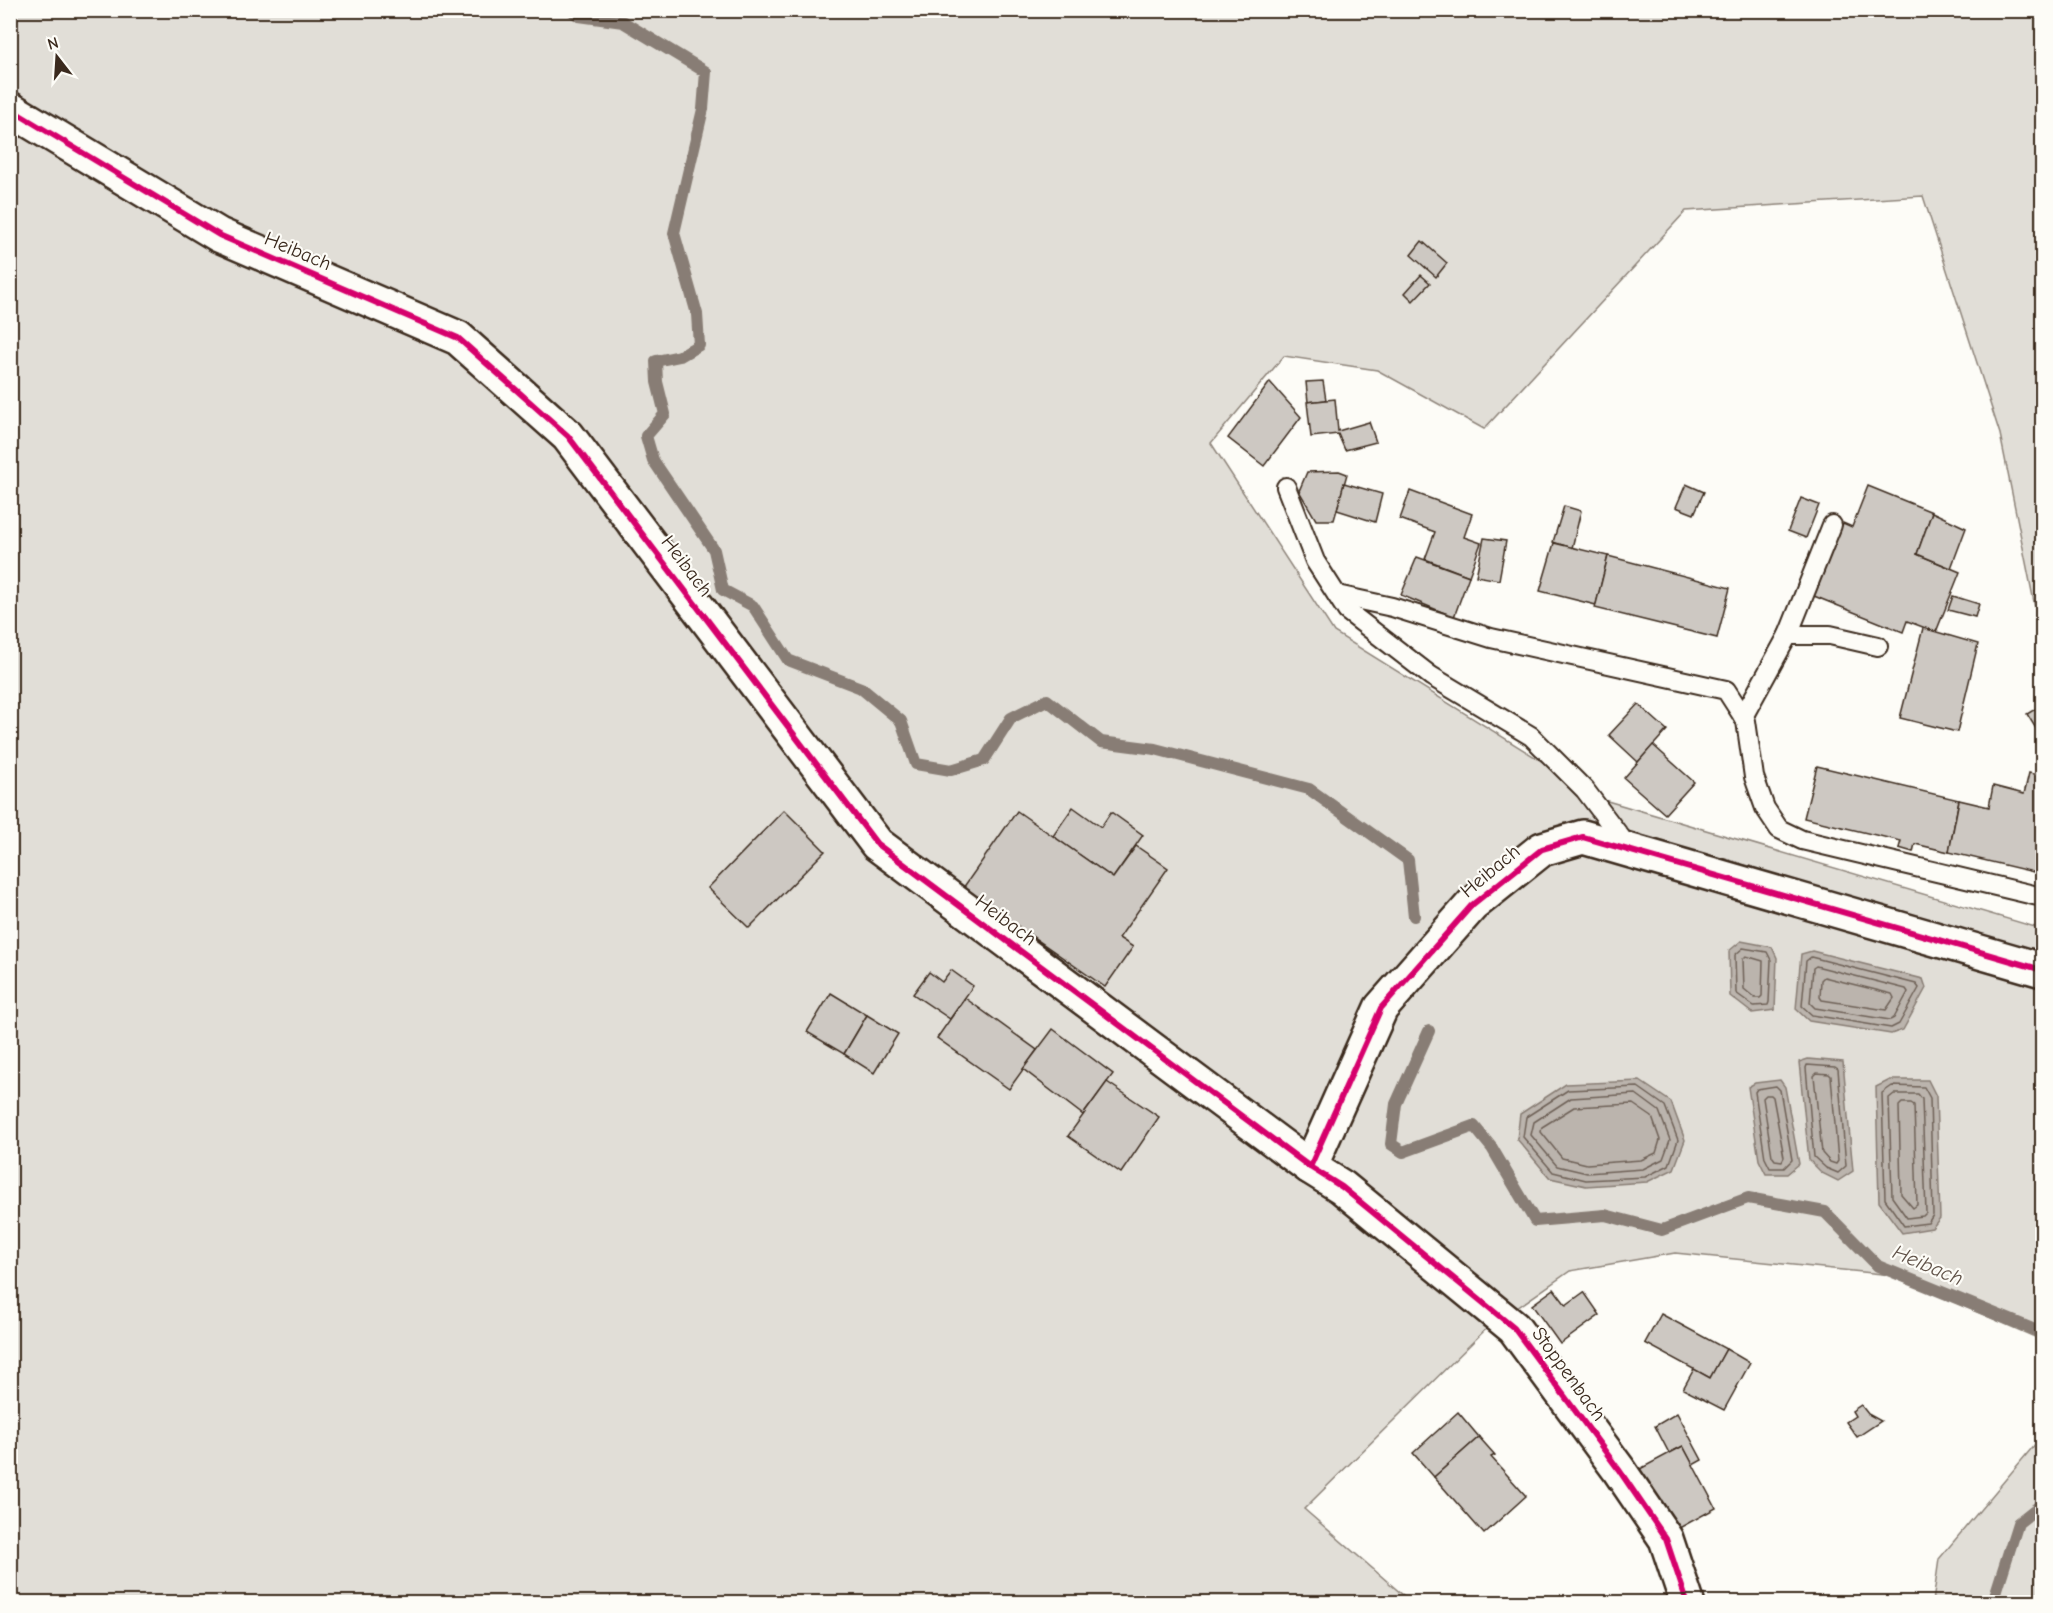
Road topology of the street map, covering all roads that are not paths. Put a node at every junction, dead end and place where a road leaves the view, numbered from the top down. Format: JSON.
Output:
{"nodes":[{"id":1,"x":10,"y":109,"type":"edge"},
{"id":2,"x":1286,"y":488,"type":"dead end"},
{"id":3,"x":1832,"y":525,"type":"dead end"},
{"id":4,"x":1337,"y":595,"type":"junction"},
{"id":5,"x":1788,"y":635,"type":"junction"},
{"id":6,"x":1878,"y":646,"type":"dead end"},
{"id":7,"x":1743,"y":717,"type":"junction"},
{"id":8,"x":1631,"y":851,"type":"junction"},
{"id":9,"x":2043,"y":897,"type":"edge"},
{"id":10,"x":2043,"y":970,"type":"edge"},
{"id":11,"x":1310,"y":1167,"type":"junction"},
{"id":12,"x":1687,"y":1602,"type":"edge"}],
"edges":[{"from":1,"to":11,"type":"street","name":"Heibach"},
{"from":2,"to":4,"type":"lane"},
{"from":3,"to":5,"type":"lane"},
{"from":4,"to":7,"type":"lane"},
{"from":4,"to":8,"type":"lane"},
{"from":5,"to":6,"type":"lane"},
{"from":5,"to":7,"type":"lane"},
{"from":7,"to":9,"type":"lane"},
{"from":8,"to":10,"type":"street","name":"Heibach"},
{"from":8,"to":11,"type":"street","name":"Heibach"},
{"from":11,"to":12,"type":"street","name":"Stoppenbach"}]}
